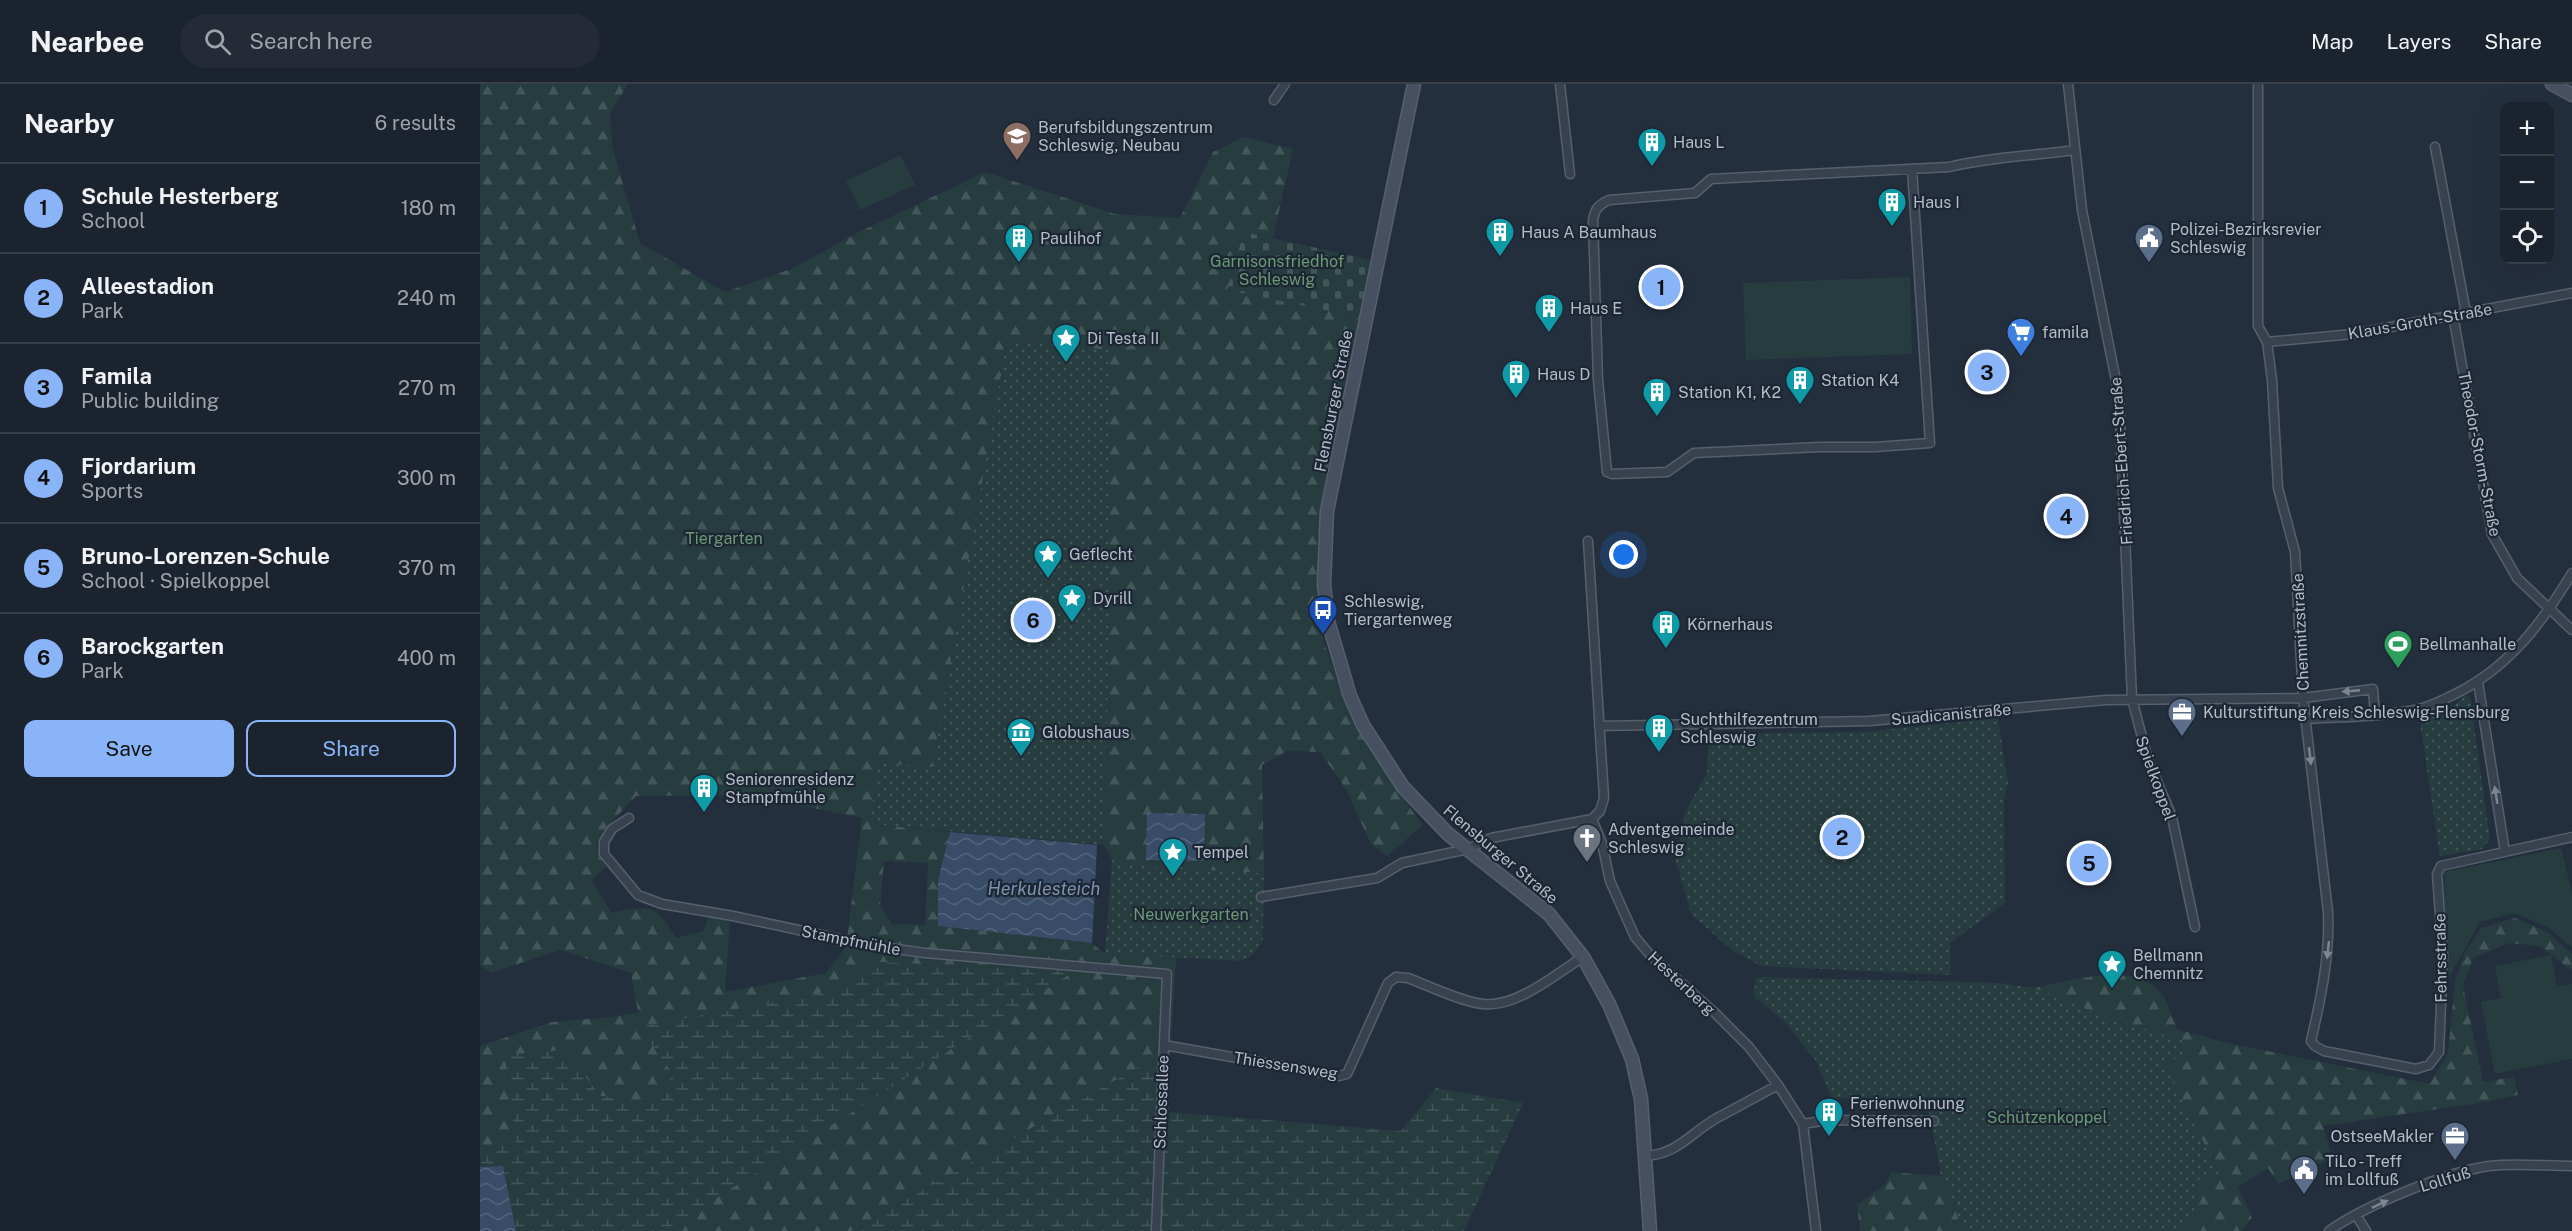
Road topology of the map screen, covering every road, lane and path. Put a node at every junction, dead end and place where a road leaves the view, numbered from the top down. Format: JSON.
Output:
{"nodes":[{"id":1,"x":1285,"y":84,"type":"edge"},
{"id":2,"x":1414,"y":84,"type":"edge"},
{"id":3,"x":1560,"y":84,"type":"edge"},
{"id":4,"x":2068,"y":84,"type":"edge"},
{"id":5,"x":2258,"y":84,"type":"edge"},
{"id":6,"x":2552,"y":84,"type":"edge"},
{"id":7,"x":2572,"y":95,"type":"edge"},
{"id":8,"x":1274,"y":100,"type":"dead end"},
{"id":9,"x":2435,"y":147,"type":"dead end"},
{"id":10,"x":2075,"y":150,"type":"junction"},
{"id":11,"x":1912,"y":169,"type":"junction"},
{"id":12,"x":1570,"y":174,"type":"dead end"},
{"id":13,"x":2572,"y":293,"type":"edge"},
{"id":14,"x":2466,"y":313,"type":"junction"},
{"id":15,"x":2453,"y":315,"type":"junction"},
{"id":16,"x":2267,"y":342,"type":"junction"},
{"id":17,"x":1588,"y":541,"type":"dead end"},
{"id":18,"x":2572,"y":573,"type":"edge"},
{"id":19,"x":2549,"y":611,"type":"junction"},
{"id":20,"x":2572,"y":630,"type":"edge"},
{"id":21,"x":2478,"y":682,"type":"junction"},
{"id":22,"x":2303,"y":698,"type":"junction"},
{"id":23,"x":2132,"y":699,"type":"junction"},
{"id":24,"x":2375,"y":715,"type":"junction"},
{"id":25,"x":2305,"y":720,"type":"junction"},
{"id":26,"x":1599,"y":726,"type":"junction"},
{"id":27,"x":629,"y":818,"type":"dead end"},
{"id":28,"x":1592,"y":819,"type":"junction"},
{"id":29,"x":2572,"y":837,"type":"edge"},
{"id":30,"x":1468,"y":849,"type":"junction"},
{"id":31,"x":2505,"y":852,"type":"junction"},
{"id":32,"x":1261,"y":897,"type":"dead end"},
{"id":33,"x":2195,"y":927,"type":"dead end"},
{"id":34,"x":1583,"y":957,"type":"junction"},
{"id":35,"x":1167,"y":974,"type":"joint"},
{"id":36,"x":1164,"y":1045,"type":"junction"},
{"id":37,"x":2439,"y":1052,"type":"joint"},
{"id":38,"x":1778,"y":1085,"type":"junction"},
{"id":39,"x":1934,"y":1122,"type":"dead end"},
{"id":40,"x":1803,"y":1124,"type":"junction"},
{"id":41,"x":1644,"y":1156,"type":"junction"},
{"id":42,"x":2572,"y":1166,"type":"edge"},
{"id":43,"x":2356,"y":1215,"type":"junction"},
{"id":44,"x":1156,"y":1231,"type":"edge"},
{"id":45,"x":1650,"y":1231,"type":"edge"},
{"id":46,"x":1816,"y":1231,"type":"edge"},
{"id":47,"x":2329,"y":1231,"type":"edge"},
{"id":48,"x":2366,"y":1231,"type":"edge"}],
"edges":[{"from":1,"to":8,"type":"street"},
{"from":2,"to":30,"type":"street","name":"Flensburger Straße"},
{"from":3,"to":12,"type":"street"},
{"from":4,"to":10,"type":"street","name":"Friedrich-Ebert-Straße"},
{"from":5,"to":16,"type":"street","name":"Chemnitzstraße"},
{"from":6,"to":7,"type":"street"},
{"from":9,"to":14,"type":"street"},
{"from":10,"to":11,"type":"street"},
{"from":10,"to":23,"type":"street","name":"Friedrich-Ebert-Straße"},
{"from":11,"to":11,"type":"street"},
{"from":13,"to":14,"type":"street","name":"Klaus-Groth-Straße"},
{"from":14,"to":15,"type":"street","name":"Klaus-Groth-Straße"},
{"from":15,"to":16,"type":"street","name":"Klaus-Groth-Straße"},
{"from":15,"to":19,"type":"street","name":"Theodor-Storm-Straße"},
{"from":16,"to":22,"type":"street","name":"Chemnitzstraße"},
{"from":17,"to":26,"type":"street"},
{"from":18,"to":19,"type":"street"},
{"from":19,"to":20,"type":"street","name":"Theodor-Storm-Straße"},
{"from":19,"to":21,"type":"street"},
{"from":21,"to":24,"type":"street"},
{"from":31,"to":21,"type":"street","one_way":true},
{"from":22,"to":23,"type":"street","name":"Suadicanistraße"},
{"from":24,"to":22,"type":"street","name":"Suadicanistraße","one_way":true},
{"from":22,"to":25,"type":"street","name":"Chemnitzstraße"},
{"from":23,"to":26,"type":"street","name":"Suadicanistraße"},
{"from":23,"to":33,"type":"street","name":"Spielkoppel"},
{"from":24,"to":25,"type":"street"},
{"from":25,"to":37,"type":"street","name":"Chemnitzstraße","one_way":true},
{"from":26,"to":28,"type":"street"},
{"from":27,"to":35,"type":"street","name":"Stampfmühle"},
{"from":28,"to":30,"type":"street"},
{"from":28,"to":38,"type":"street","name":"Hesterberg"},
{"from":29,"to":31,"type":"street"},
{"from":30,"to":32,"type":"street"},
{"from":30,"to":34,"type":"street","name":"Flensburger Straße"},
{"from":31,"to":37,"type":"street","name":"Fehrsstraße"},
{"from":34,"to":36,"type":"street","name":"Thiessensweg"},
{"from":34,"to":41,"type":"street","name":"Flensburger Straße"},
{"from":35,"to":36,"type":"street","name":"Schlossallee"},
{"from":36,"to":44,"type":"street","name":"Schlossallee"},
{"from":38,"to":40,"type":"street","name":"Hesterberg"},
{"from":38,"to":41,"type":"street"},
{"from":39,"to":40,"type":"street"},
{"from":40,"to":46,"type":"street","name":"Hesterberg"},
{"from":41,"to":45,"type":"street","name":"Flensburger Straße"},
{"from":43,"to":42,"type":"street","name":"Lollfuß","one_way":true},
{"from":43,"to":47,"type":"street","name":"Lollfuß"},
{"from":43,"to":48,"type":"street"}]}
